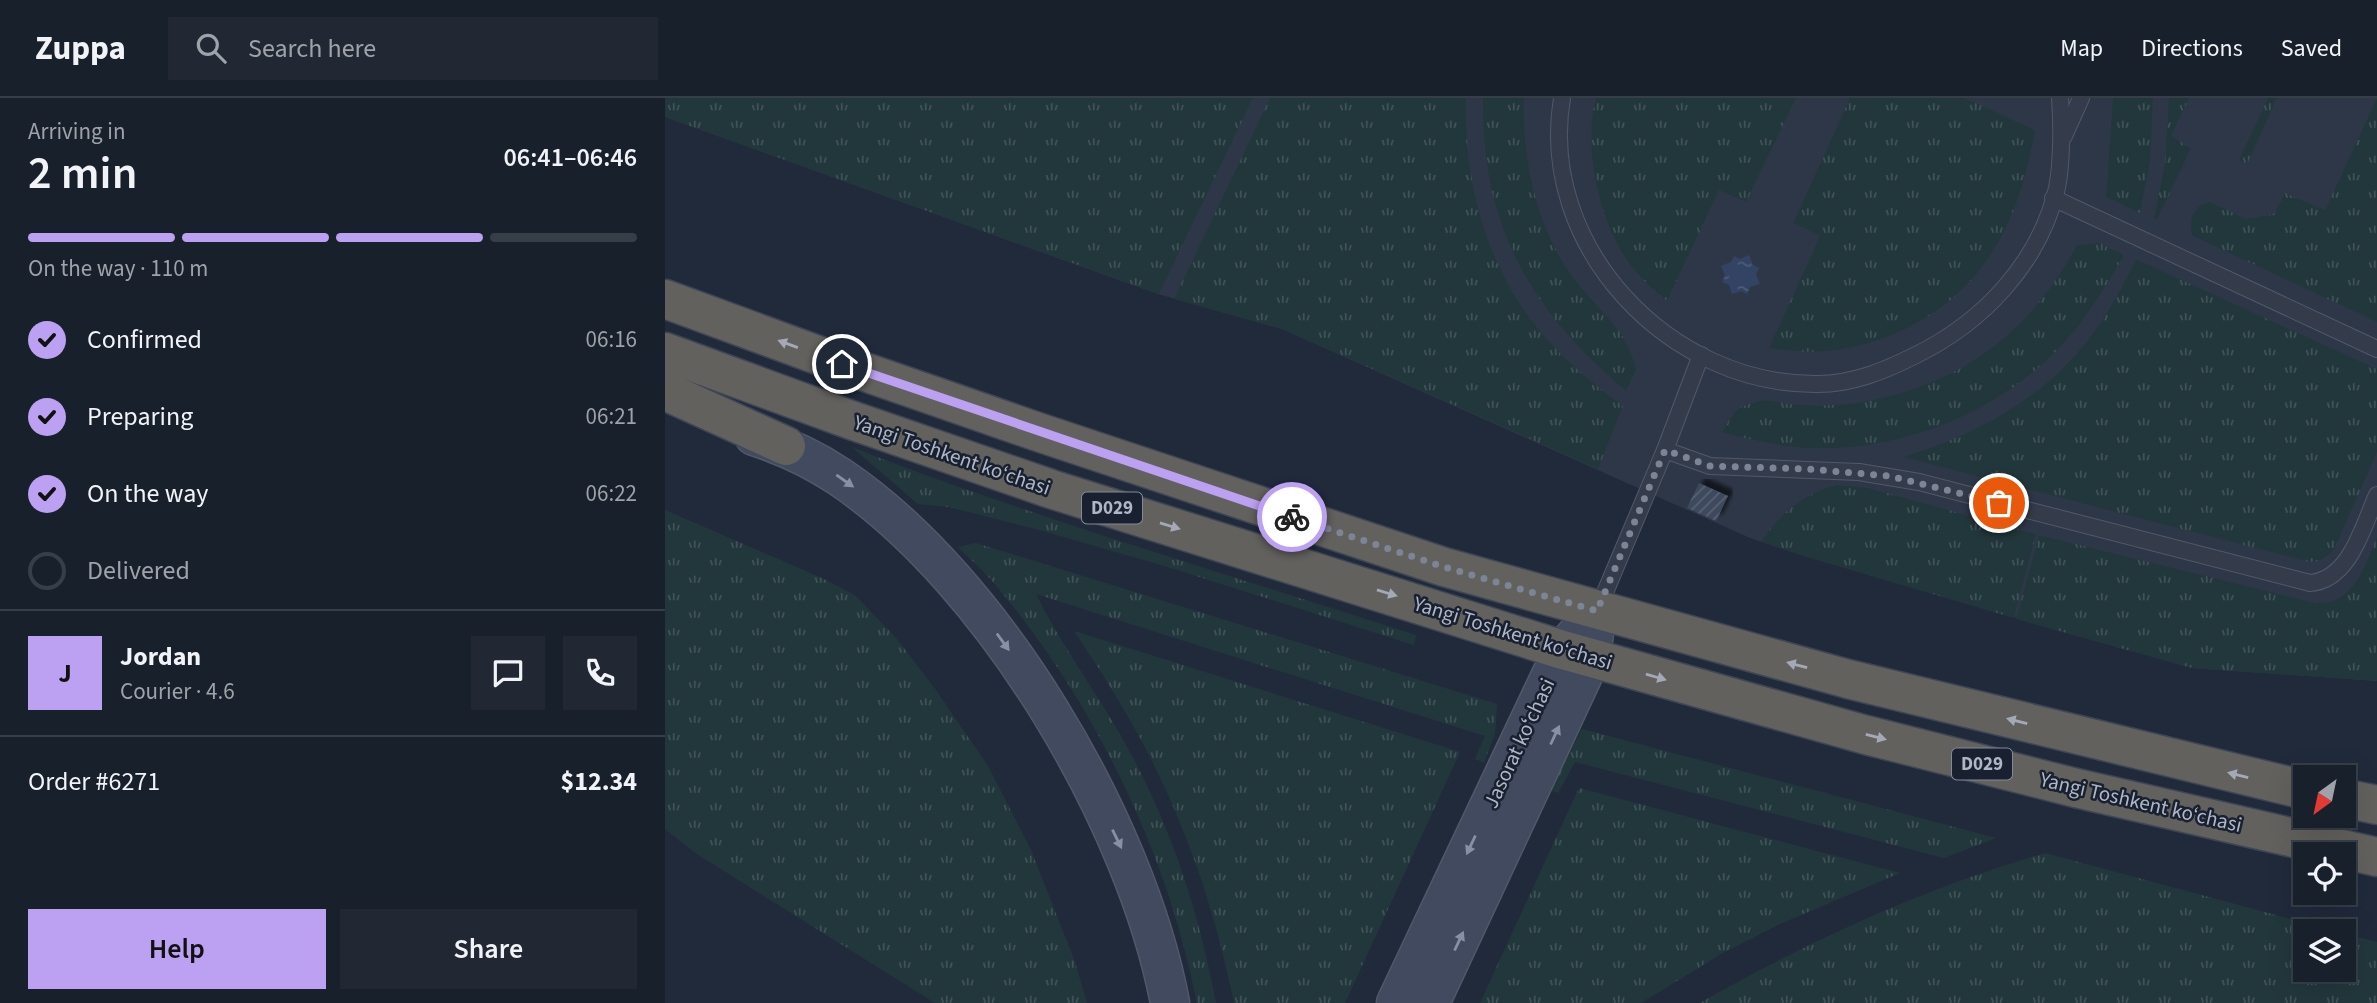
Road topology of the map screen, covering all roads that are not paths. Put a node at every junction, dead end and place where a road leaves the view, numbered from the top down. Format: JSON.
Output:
{"nodes":[{"id":1,"x":1562,"y":98,"type":"edge"},
{"id":2,"x":2060,"y":98,"type":"edge"},
{"id":3,"x":2081,"y":98,"type":"edge"},
{"id":4,"x":2060,"y":145,"type":"junction"},
{"id":5,"x":2053,"y":198,"type":"junction"},
{"id":6,"x":665,"y":299,"type":"edge"},
{"id":7,"x":2377,"y":349,"type":"edge"},
{"id":8,"x":665,"y":352,"type":"edge"},
{"id":9,"x":1701,"y":355,"type":"junction"},
{"id":10,"x":665,"y":391,"type":"edge"},
{"id":11,"x":665,"y":407,"type":"edge"},
{"id":12,"x":786,"y":446,"type":"junction"},
{"id":13,"x":1665,"y":450,"type":"junction"},
{"id":14,"x":2377,"y":495,"type":"edge"},
{"id":15,"x":1597,"y":611,"type":"junction"},
{"id":16,"x":1577,"y":654,"type":"junction"},
{"id":17,"x":2293,"y":787,"type":"edge"},
{"id":18,"x":2356,"y":801,"type":"edge"},
{"id":19,"x":2377,"y":805,"type":"edge"},
{"id":20,"x":2377,"y":857,"type":"edge"},
{"id":21,"x":1170,"y":1003,"type":"edge"},
{"id":22,"x":1396,"y":1003,"type":"edge"},
{"id":23,"x":1430,"y":1003,"type":"edge"}],
"edges":[{"from":1,"to":9,"type":"lane"},
{"from":2,"to":4,"type":"lane"},
{"from":3,"to":4,"type":"lane"},
{"from":4,"to":5,"type":"lane"},
{"from":5,"to":7,"type":"lane"},
{"from":5,"to":9,"type":"lane"},
{"from":15,"to":6,"type":"highway","name":"Yangi Toshkent ko‘chasi","number":"D029","one_way":true},
{"from":8,"to":16,"type":"highway","name":"Yangi Toshkent ko‘chasi","number":"D029","one_way":true},
{"from":9,"to":13,"type":"lane"},
{"from":10,"to":12,"type":"highway"},
{"from":11,"to":12,"type":"main road"},
{"from":12,"to":21,"type":"main road","one_way":true},
{"from":13,"to":14,"type":"lane"},
{"from":13,"to":15,"type":"lane"},
{"from":15,"to":16,"type":"main road","name":"Jasorat koʻchasi"},
{"from":17,"to":15,"type":"highway","name":"Yangi Toshkent ko‘chasi","number":"D029","one_way":true},
{"from":16,"to":20,"type":"highway","name":"Yangi Toshkent ko‘chasi","number":"D029","one_way":true},
{"from":16,"to":22,"type":"main road","name":"Jasorat koʻchasi","one_way":true},
{"from":23,"to":16,"type":"main road","name":"Jasorat koʻchasi","one_way":true},
{"from":18,"to":19,"type":"highway"}]}
